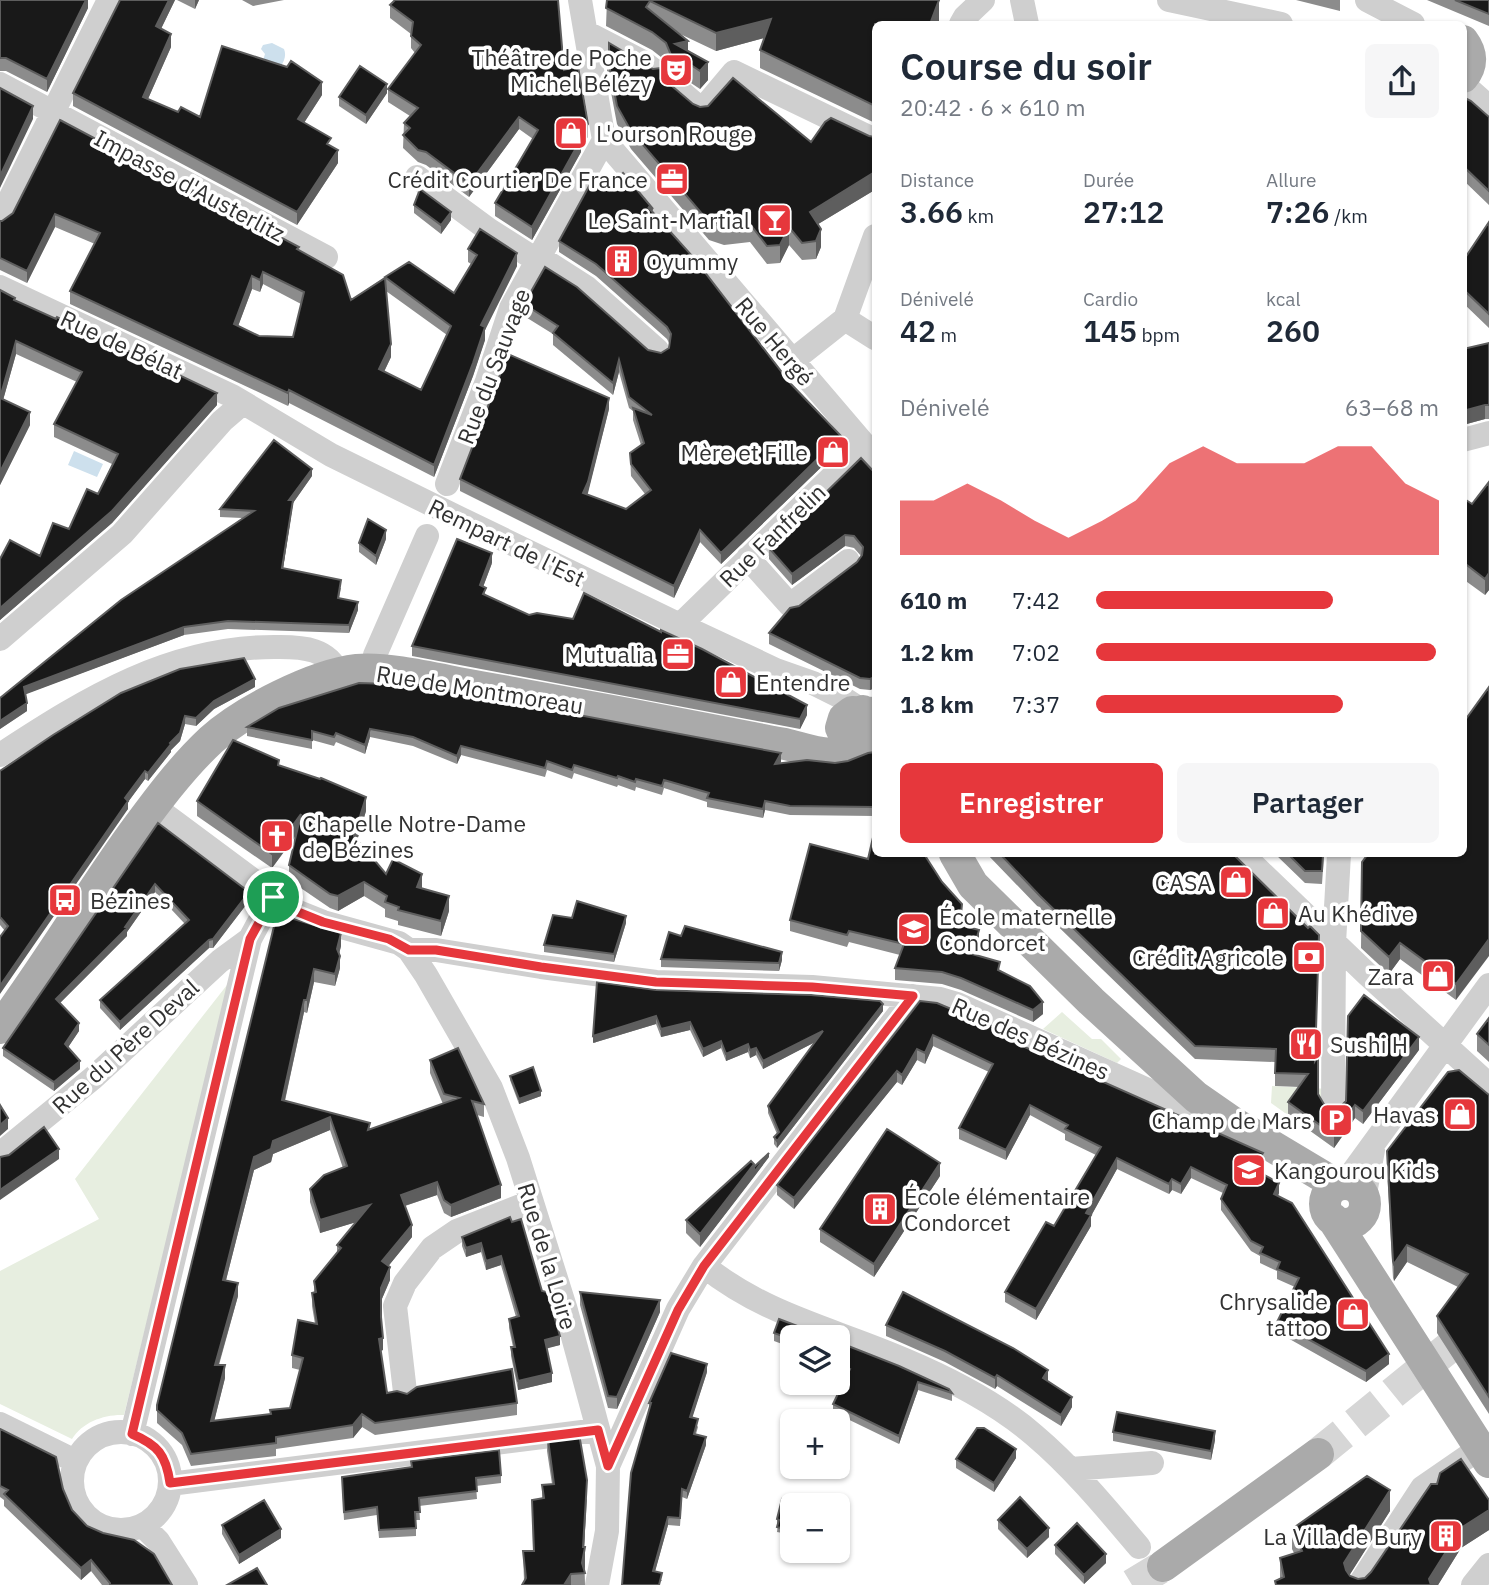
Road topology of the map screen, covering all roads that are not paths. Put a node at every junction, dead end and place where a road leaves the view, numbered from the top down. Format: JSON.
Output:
{"nodes":[{"id":1,"x":109,"y":0,"type":"edge"},
{"id":2,"x":580,"y":0,"type":"edge"},
{"id":3,"x":983,"y":0,"type":"edge"},
{"id":4,"x":1022,"y":0,"type":"edge"},
{"id":5,"x":1170,"y":0,"type":"edge"},
{"id":6,"x":1367,"y":0,"type":"edge"},
{"id":7,"x":963,"y":21,"type":"edge"},
{"id":8,"x":1026,"y":21,"type":"edge"},
{"id":9,"x":1266,"y":21,"type":"edge"},
{"id":10,"x":1406,"y":21,"type":"edge"},
{"id":11,"x":587,"y":33,"type":"junction"},
{"id":12,"x":1470,"y":63,"type":"edge"},
{"id":13,"x":656,"y":72,"type":"edge"},
{"id":14,"x":0,"y":84,"type":"edge"},
{"id":15,"x":682,"y":93,"type":"edge"},
{"id":16,"x":1489,"y":107,"type":"edge"},
{"id":17,"x":53,"y":113,"type":"junction"},
{"id":18,"x":604,"y":140,"type":"junction"},
{"id":19,"x":872,"y":140,"type":"edge"},
{"id":20,"x":417,"y":177,"type":"dead end"},
{"id":21,"x":0,"y":219,"type":"edge"},
{"id":22,"x":872,"y":244,"type":"edge"},
{"id":23,"x":326,"y":257,"type":"dead end"},
{"id":24,"x":538,"y":259,"type":"junction"},
{"id":25,"x":0,"y":287,"type":"edge"},
{"id":26,"x":845,"y":319,"type":"junction"},
{"id":27,"x":872,"y":336,"type":"edge"},
{"id":28,"x":657,"y":350,"type":"edge"},
{"id":29,"x":792,"y":361,"type":"junction"},
{"id":30,"x":243,"y":403,"type":"junction"},
{"id":31,"x":1489,"y":433,"type":"edge"},
{"id":32,"x":1467,"y":439,"type":"edge"},
{"id":33,"x":870,"y":451,"type":"edge"},
{"id":34,"x":447,"y":484,"type":"dead end"},
{"id":35,"x":427,"y":536,"type":"dead end"},
{"id":36,"x":748,"y":558,"type":"junction"},
{"id":37,"x":848,"y":561,"type":"dead end"},
{"id":38,"x":680,"y":625,"type":"junction"},
{"id":39,"x":0,"y":639,"type":"edge"},
{"id":40,"x":372,"y":670,"type":"junction"},
{"id":41,"x":338,"y":673,"type":"junction"},
{"id":42,"x":860,"y":727,"type":"edge"},
{"id":43,"x":0,"y":755,"type":"edge"},
{"id":44,"x":153,"y":806,"type":"junction"},
{"id":45,"x":957,"y":857,"type":"edge"},
{"id":46,"x":1245,"y":857,"type":"edge"},
{"id":47,"x":1339,"y":857,"type":"edge"},
{"id":48,"x":273,"y":897,"type":"junction"},
{"id":49,"x":250,"y":939,"type":"junction"},
{"id":50,"x":1334,"y":943,"type":"junction"},
{"id":51,"x":409,"y":950,"type":"junction"},
{"id":52,"x":1489,"y":985,"type":"edge"},
{"id":53,"x":913,"y":996,"type":"junction"},
{"id":54,"x":0,"y":1028,"type":"edge"},
{"id":55,"x":1445,"y":1044,"type":"junction"},
{"id":56,"x":1489,"y":1086,"type":"edge"},
{"id":57,"x":1333,"y":1107,"type":"edge"},
{"id":58,"x":1232,"y":1122,"type":"junction"},
{"id":59,"x":0,"y":1154,"type":"edge"},
{"id":60,"x":1345,"y":1201,"type":"junction"},
{"id":61,"x":531,"y":1202,"type":"junction"},
{"id":62,"x":704,"y":1266,"type":"junction"},
{"id":63,"x":405,"y":1392,"type":"edge"},
{"id":64,"x":0,"y":1424,"type":"edge"},
{"id":65,"x":598,"y":1430,"type":"junction"},
{"id":66,"x":132,"y":1434,"type":"junction"},
{"id":67,"x":1318,"y":1454,"type":"tunnel mouth"},
{"id":68,"x":1485,"y":1455,"type":"edge"},
{"id":69,"x":75,"y":1461,"type":"junction"},
{"id":70,"x":1152,"y":1463,"type":"dead end"},
{"id":71,"x":608,"y":1466,"type":"junction"},
{"id":72,"x":1071,"y":1469,"type":"junction"},
{"id":73,"x":170,"y":1483,"type":"junction"},
{"id":74,"x":143,"y":1525,"type":"junction"},
{"id":75,"x":1151,"y":1556,"type":"joint"},
{"id":76,"x":1489,"y":1565,"type":"edge"},
{"id":77,"x":186,"y":1585,"type":"edge"},
{"id":78,"x":597,"y":1585,"type":"edge"},
{"id":79,"x":1359,"y":1585,"type":"edge"},
{"id":80,"x":1473,"y":1585,"type":"edge"}],
"edges":[{"from":1,"to":17,"type":"street"},
{"from":2,"to":11,"type":"street"},
{"from":3,"to":7,"type":"street"},
{"from":4,"to":8,"type":"street"},
{"from":5,"to":9,"type":"street"},
{"from":6,"to":10,"type":"street"},
{"from":11,"to":13,"type":"street"},
{"from":11,"to":18,"type":"street"},
{"from":12,"to":16,"type":"street"},
{"from":14,"to":17,"type":"street","name":"Impasse d'Austerlitz"},
{"from":15,"to":19,"type":"street"},
{"from":17,"to":21,"type":"street"},
{"from":17,"to":23,"type":"street","name":"Impasse d'Austerlitz"},
{"from":18,"to":24,"type":"street","name":"Rue du Sauvage"},
{"from":18,"to":29,"type":"street","name":"Rue Hergé"},
{"from":20,"to":24,"type":"street"},
{"from":22,"to":26,"type":"street"},
{"from":24,"to":28,"type":"street"},
{"from":24,"to":34,"type":"street","name":"Rue du Sauvage"},
{"from":25,"to":30,"type":"street","name":"Rue de Bélat"},
{"from":26,"to":27,"type":"street"},
{"from":26,"to":29,"type":"street"},
{"from":29,"to":33,"type":"street","name":"Rue Hergé"},
{"from":30,"to":38,"type":"street","name":"Rempart de l'Est"},
{"from":30,"to":39,"type":"street"},
{"from":31,"to":32,"type":"street"},
{"from":33,"to":36,"type":"street","name":"Rue Fanfrelin"},
{"from":35,"to":40,"type":"street"},
{"from":36,"to":37,"type":"street"},
{"from":36,"to":38,"type":"street","name":"Rue Fanfrelin"},
{"from":38,"to":42,"type":"street","name":"Rempart de l'Est"},
{"from":40,"to":41,"type":"main road","name":"Rue de Montmoreau"},
{"from":40,"to":42,"type":"main road","name":"Rue de Montmoreau"},
{"from":41,"to":43,"type":"street"},
{"from":41,"to":44,"type":"main road","name":"Rue de Montmoreau"},
{"from":44,"to":48,"type":"street","name":"Rue des Bézines"},
{"from":44,"to":54,"type":"main road","name":"Rue de Montmoreau"},
{"from":45,"to":58,"type":"main road"},
{"from":46,"to":50,"type":"street"},
{"from":47,"to":50,"type":"street"},
{"from":48,"to":49,"type":"street"},
{"from":48,"to":51,"type":"street","name":"Rue des Bézines"},
{"from":49,"to":59,"type":"street","name":"Rue du Père Deval"},
{"from":49,"to":66,"type":"street"},
{"from":50,"to":55,"type":"street"},
{"from":50,"to":57,"type":"street"},
{"from":51,"to":53,"type":"street","name":"Rue des Bézines"},
{"from":51,"to":61,"type":"street","name":"Rue de la Loire"},
{"from":52,"to":55,"type":"street"},
{"from":53,"to":58,"type":"street","name":"Rue des Bézines"},
{"from":53,"to":62,"type":"street"},
{"from":55,"to":56,"type":"street"},
{"from":55,"to":60,"type":"street"},
{"from":58,"to":60,"type":"main road"},
{"from":60,"to":68,"type":"main road"},
{"from":61,"to":63,"type":"street"},
{"from":61,"to":65,"type":"street","name":"Rue de la Loire"},
{"from":62,"to":71,"type":"street"},
{"from":62,"to":72,"type":"street"},
{"from":64,"to":69,"type":"street"},
{"from":65,"to":71,"type":"street","name":"Rue de la Loire"},
{"from":65,"to":73,"type":"street"},
{"from":66,"to":69,"type":"street"},
{"from":66,"to":73,"type":"street"},
{"from":67,"to":75,"type":"main road"},
{"from":68,"to":79,"type":"street"},
{"from":69,"to":74,"type":"street"},
{"from":70,"to":72,"type":"street"},
{"from":71,"to":78,"type":"street","name":"Rue de la Loire"},
{"from":72,"to":75,"type":"street"},
{"from":73,"to":74,"type":"street"},
{"from":74,"to":77,"type":"street"},
{"from":76,"to":80,"type":"street"}]}
